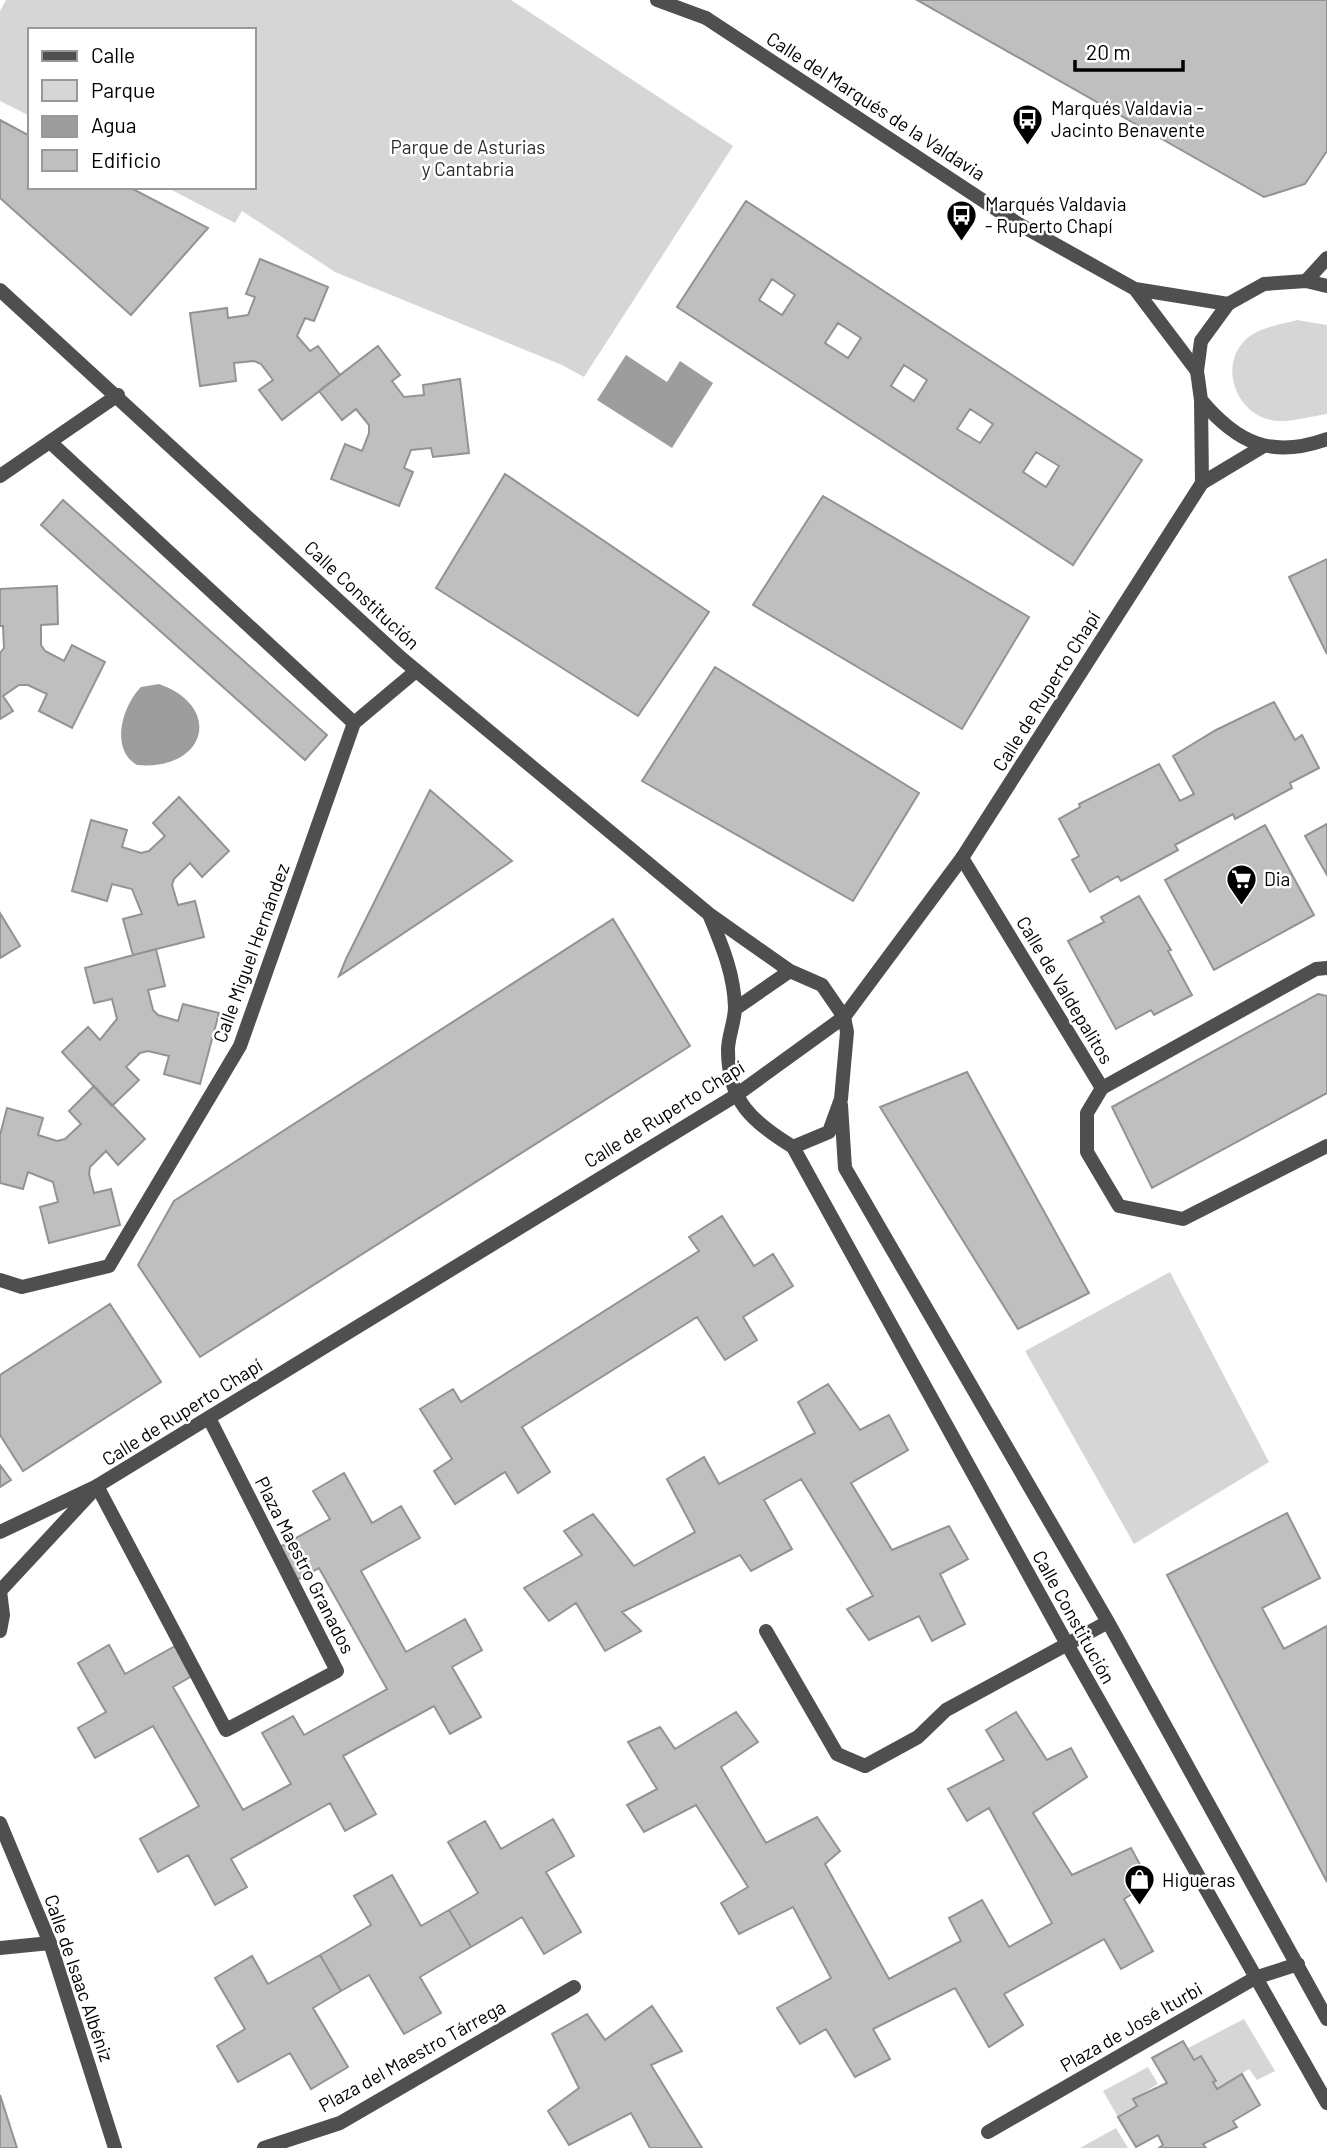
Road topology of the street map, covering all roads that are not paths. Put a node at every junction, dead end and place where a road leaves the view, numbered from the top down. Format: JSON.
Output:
{"nodes":[{"id":1,"x":657,"y":0,"type":"edge"},
{"id":2,"x":680,"y":0,"type":"edge"},
{"id":3,"x":706,"y":18,"type":"junction"},
{"id":4,"x":1327,"y":258,"type":"edge"},
{"id":5,"x":1306,"y":281,"type":"junction"},
{"id":6,"x":1327,"y":286,"type":"edge"},
{"id":7,"x":1135,"y":289,"type":"junction"},
{"id":8,"x":0,"y":290,"type":"edge"},
{"id":9,"x":1228,"y":304,"type":"junction"},
{"id":10,"x":1197,"y":371,"type":"junction"},
{"id":11,"x":118,"y":395,"type":"junction"},
{"id":12,"x":1201,"y":400,"type":"junction"},
{"id":13,"x":1327,"y":439,"type":"edge"},
{"id":14,"x":50,"y":442,"type":"junction"},
{"id":15,"x":1262,"y":447,"type":"junction"},
{"id":16,"x":0,"y":476,"type":"edge"},
{"id":17,"x":1202,"y":484,"type":"junction"},
{"id":18,"x":416,"y":671,"type":"junction"},
{"id":19,"x":354,"y":723,"type":"junction"},
{"id":20,"x":962,"y":858,"type":"junction"},
{"id":21,"x":709,"y":915,"type":"junction"},
{"id":22,"x":1327,"y":968,"type":"edge"},
{"id":23,"x":790,"y":971,"type":"junction"},
{"id":24,"x":735,"y":1009,"type":"junction"},
{"id":25,"x":844,"y":1017,"type":"junction"},
{"id":26,"x":1102,"y":1088,"type":"junction"},
{"id":27,"x":734,"y":1096,"type":"junction"},
{"id":28,"x":841,"y":1099,"type":"junction"},
{"id":29,"x":1327,"y":1146,"type":"edge"},
{"id":30,"x":793,"y":1147,"type":"junction"},
{"id":31,"x":0,"y":1280,"type":"edge"},
{"id":32,"x":209,"y":1418,"type":"junction"},
{"id":33,"x":97,"y":1486,"type":"junction"},
{"id":34,"x":0,"y":1532,"type":"edge"},
{"id":35,"x":0,"y":1591,"type":"edge"},
{"id":36,"x":1108,"y":1622,"type":"junction"},
{"id":37,"x":0,"y":1631,"type":"edge"},
{"id":38,"x":766,"y":1631,"type":"dead end"},
{"id":39,"x":1067,"y":1644,"type":"junction"},
{"id":40,"x":0,"y":1823,"type":"edge"},
{"id":41,"x":50,"y":1943,"type":"junction"},
{"id":42,"x":0,"y":1948,"type":"edge"},
{"id":43,"x":1298,"y":1964,"type":"junction"},
{"id":44,"x":1255,"y":1978,"type":"junction"},
{"id":45,"x":574,"y":1987,"type":"dead end"},
{"id":46,"x":1327,"y":2019,"type":"edge"},
{"id":47,"x":1327,"y":2103,"type":"edge"},
{"id":48,"x":988,"y":2132,"type":"dead end"},
{"id":49,"x":115,"y":2148,"type":"edge"},
{"id":50,"x":264,"y":2148,"type":"edge"}],
"edges":[{"from":1,"to":3,"type":"street","name":"Calle del Marqués de la Valdavia"},
{"from":2,"to":3,"type":"street","name":"Calle del Marqués de la Valdavia"},
{"from":3,"to":7,"type":"street","name":"Calle del Marqués de la Valdavia"},
{"from":4,"to":5,"type":"street"},
{"from":5,"to":6,"type":"street"},
{"from":5,"to":9,"type":"street"},
{"from":7,"to":9,"type":"street","name":"Calle del Marqués de la Valdavia"},
{"from":7,"to":10,"type":"street","name":"Calle del Marqués de la Valdavia"},
{"from":8,"to":11,"type":"street","name":"Calle Constitución"},
{"from":9,"to":10,"type":"street"},
{"from":10,"to":12,"type":"street"},
{"from":11,"to":14,"type":"street"},
{"from":11,"to":18,"type":"street","name":"Calle Constitución"},
{"from":12,"to":15,"type":"street"},
{"from":12,"to":17,"type":"street"},
{"from":13,"to":15,"type":"street"},
{"from":14,"to":16,"type":"street"},
{"from":14,"to":19,"type":"street"},
{"from":15,"to":17,"type":"street","name":"Calle de Ruperto Chapí"},
{"from":17,"to":20,"type":"street","name":"Calle de Ruperto Chapí"},
{"from":18,"to":19,"type":"street"},
{"from":18,"to":21,"type":"street","name":"Calle Constitución"},
{"from":19,"to":31,"type":"street","name":"Calle Miguel Hernández"},
{"from":20,"to":25,"type":"street","name":"Calle de Ruperto Chapí"},
{"from":20,"to":26,"type":"street","name":"Calle de Valdepalitos"},
{"from":21,"to":23,"type":"street","name":"Calle Constitución"},
{"from":21,"to":24,"type":"street","name":"Calle Constitución"},
{"from":22,"to":26,"type":"street"},
{"from":23,"to":24,"type":"street"},
{"from":23,"to":25,"type":"street","name":"Calle Constitución"},
{"from":24,"to":27,"type":"street","name":"Calle Constitución"},
{"from":25,"to":27,"type":"street","name":"Calle de Ruperto Chapí"},
{"from":25,"to":28,"type":"street","name":"Calle Constitución"},
{"from":26,"to":29,"type":"street","name":"Calle de Valdepalitos"},
{"from":27,"to":30,"type":"street","name":"Calle Constitución"},
{"from":27,"to":32,"type":"street","name":"Calle de Ruperto Chapí"},
{"from":28,"to":30,"type":"street","name":"Calle Constitución"},
{"from":28,"to":36,"type":"street","name":"Calle Constitución"},
{"from":30,"to":39,"type":"street","name":"Calle Constitución"},
{"from":32,"to":33,"type":"street","name":"Calle de Ruperto Chapí"},
{"from":32,"to":33,"type":"street","name":"Plaza Maestro Granados"},
{"from":33,"to":34,"type":"street","name":"Calle de Ruperto Chapí"},
{"from":33,"to":35,"type":"street","name":"Calle de Ruperto Chapí"},
{"from":35,"to":37,"type":"street"},
{"from":36,"to":39,"type":"street"},
{"from":36,"to":43,"type":"street","name":"Calle Constitución"},
{"from":38,"to":39,"type":"street"},
{"from":39,"to":44,"type":"street","name":"Calle Constitución"},
{"from":40,"to":41,"type":"street","name":"Calle de Isaac Albéniz"},
{"from":41,"to":42,"type":"street"},
{"from":41,"to":49,"type":"street","name":"Calle de Isaac Albéniz"},
{"from":43,"to":44,"type":"street","name":"Plaza de José Iturbi"},
{"from":43,"to":46,"type":"street","name":"Calle Constitución"},
{"from":44,"to":47,"type":"street","name":"Calle Constitución"},
{"from":44,"to":48,"type":"street","name":"Plaza de José Iturbi"},
{"from":45,"to":50,"type":"street","name":"Plaza del Maestro Tárrega"}]}
